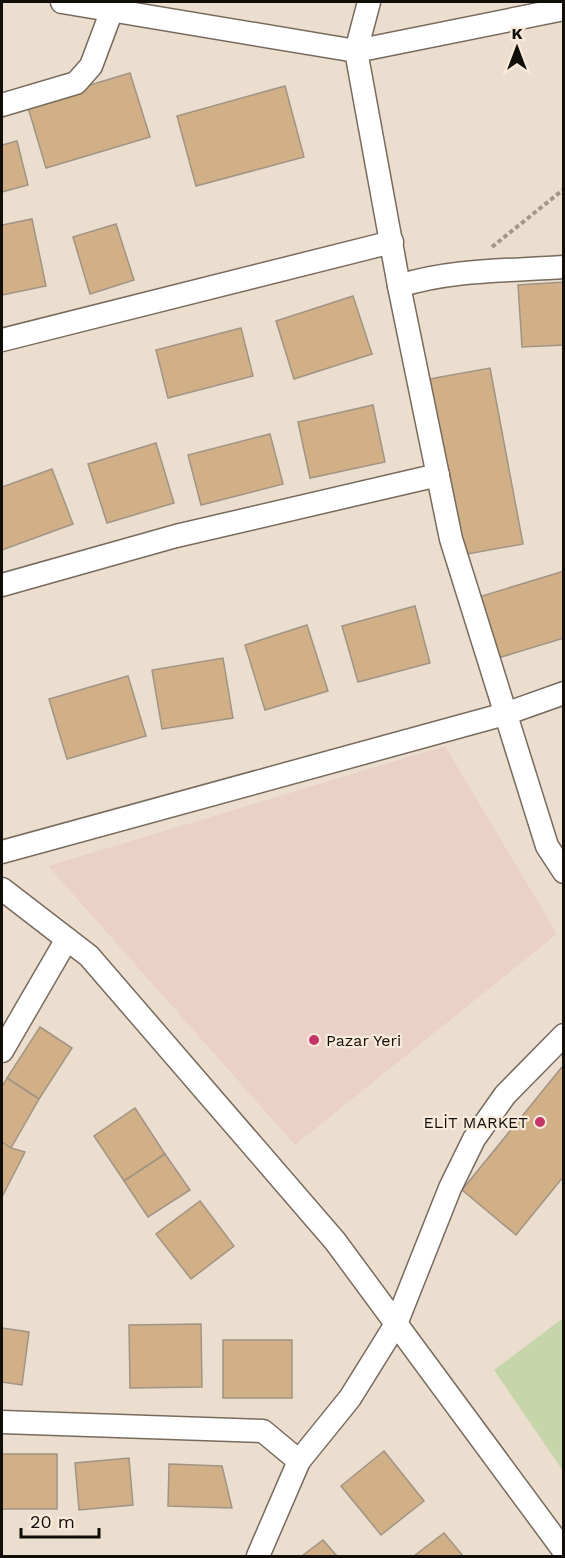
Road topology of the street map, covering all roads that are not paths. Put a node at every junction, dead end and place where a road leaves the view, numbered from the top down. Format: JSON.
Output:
{"nodes":[{"id":1,"x":62,"y":2,"type":"edge"},
{"id":2,"x":369,"y":2,"type":"edge"},
{"id":3,"x":114,"y":6,"type":"edge"},
{"id":4,"x":564,"y":9,"type":"edge"},
{"id":5,"x":356,"y":51,"type":"junction"},
{"id":6,"x":2,"y":105,"type":"edge"},
{"id":7,"x":392,"y":242,"type":"junction"},
{"id":8,"x":564,"y":267,"type":"edge"},
{"id":9,"x":399,"y":286,"type":"junction"},
{"id":10,"x":2,"y":340,"type":"edge"},
{"id":11,"x":438,"y":476,"type":"junction"},
{"id":12,"x":2,"y":585,"type":"edge"},
{"id":13,"x":564,"y":693,"type":"edge"},
{"id":14,"x":505,"y":714,"type":"junction"},
{"id":15,"x":2,"y":852,"type":"edge"},
{"id":16,"x":564,"y":872,"type":"edge"},
{"id":17,"x":2,"y":889,"type":"edge"},
{"id":18,"x":66,"y":939,"type":"junction"},
{"id":19,"x":564,"y":1035,"type":"edge"},
{"id":20,"x":2,"y":1051,"type":"edge"},
{"id":21,"x":396,"y":1324,"type":"junction"},
{"id":22,"x":2,"y":1422,"type":"edge"},
{"id":23,"x":299,"y":1461,"type":"junction"},
{"id":24,"x":564,"y":1551,"type":"edge"},
{"id":25,"x":258,"y":1557,"type":"edge"}],
"edges":[{"from":1,"to":3,"type":"street"},
{"from":2,"to":5,"type":"street"},
{"from":3,"to":5,"type":"street"},
{"from":3,"to":6,"type":"street"},
{"from":4,"to":5,"type":"street"},
{"from":5,"to":7,"type":"street"},
{"from":7,"to":9,"type":"street"},
{"from":7,"to":10,"type":"street"},
{"from":8,"to":9,"type":"street"},
{"from":9,"to":11,"type":"street"},
{"from":11,"to":12,"type":"street"},
{"from":11,"to":14,"type":"street"},
{"from":13,"to":14,"type":"street"},
{"from":14,"to":15,"type":"street"},
{"from":14,"to":16,"type":"street"},
{"from":17,"to":18,"type":"street"},
{"from":18,"to":20,"type":"street"},
{"from":18,"to":21,"type":"street"},
{"from":19,"to":21,"type":"street"},
{"from":21,"to":23,"type":"street"},
{"from":21,"to":24,"type":"street"},
{"from":22,"to":23,"type":"street"},
{"from":23,"to":25,"type":"street"}]}
